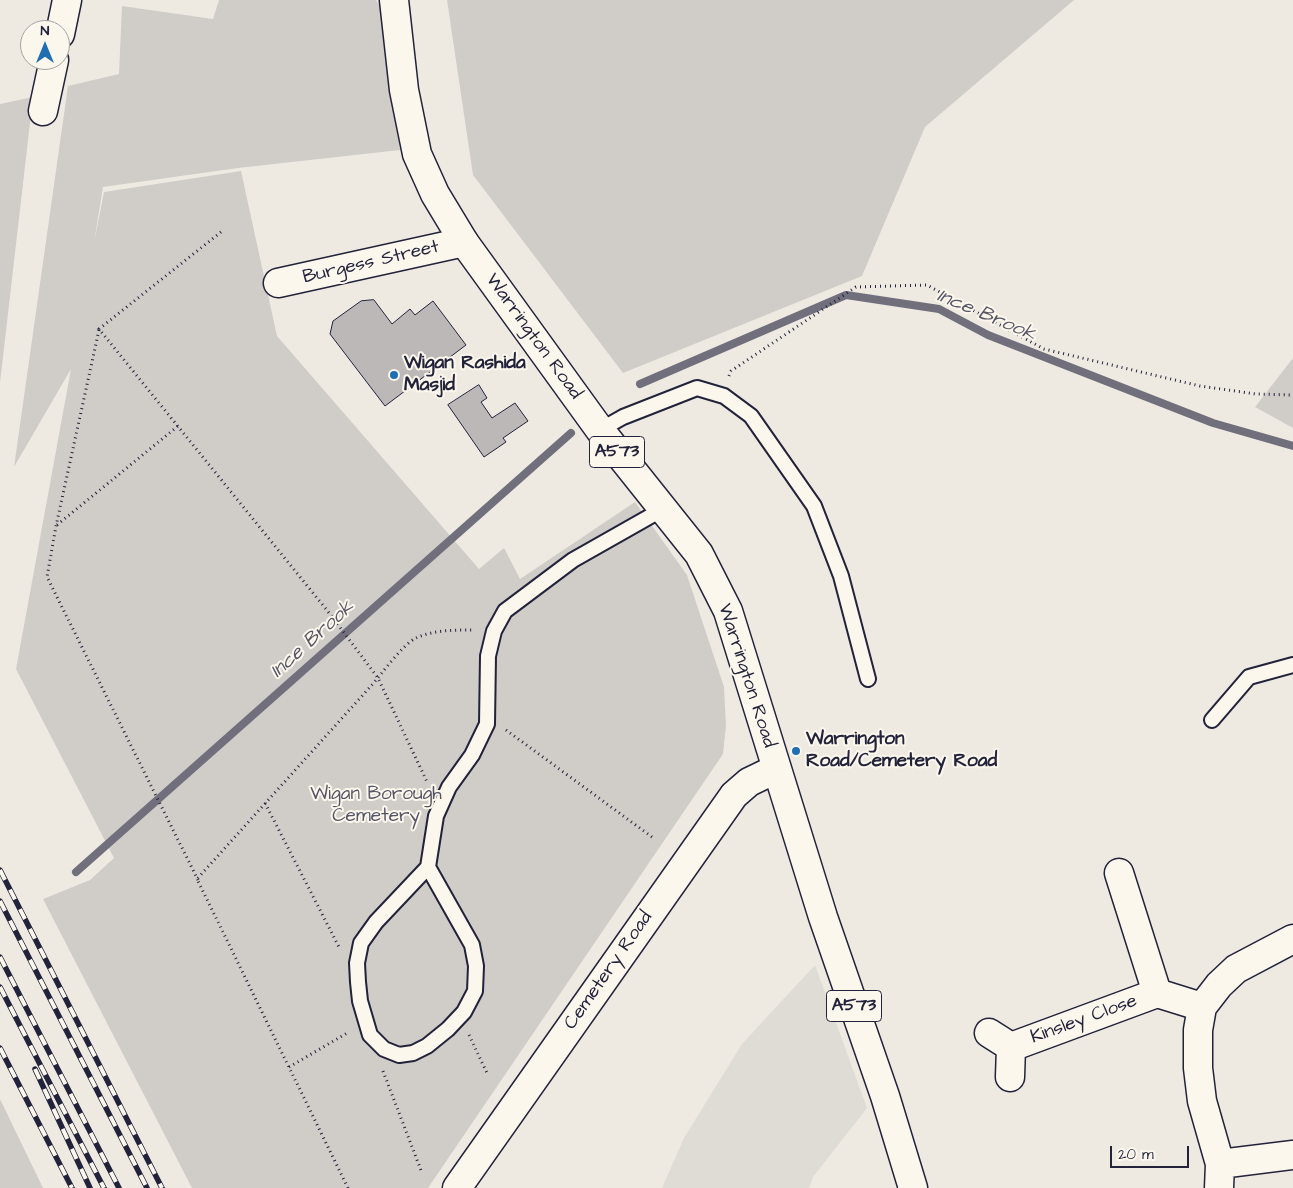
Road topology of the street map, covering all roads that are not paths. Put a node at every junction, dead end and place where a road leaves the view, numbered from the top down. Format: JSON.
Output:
{"nodes":[{"id":1,"x":67,"y":0,"type":"edge"},
{"id":2,"x":394,"y":0,"type":"edge"},
{"id":3,"x":63,"y":20,"type":"edge"},
{"id":4,"x":52,"y":70,"type":"edge"},
{"id":5,"x":43,"y":111,"type":"dead end"},
{"id":6,"x":464,"y":242,"type":"junction"},
{"id":7,"x":278,"y":283,"type":"dead end"},
{"id":8,"x":600,"y":430,"type":"junction"},
{"id":9,"x":663,"y":509,"type":"junction"},
{"id":10,"x":1293,"y":665,"type":"edge"},
{"id":11,"x":868,"y":679,"type":"dead end"},
{"id":12,"x":1212,"y":720,"type":"dead end"},
{"id":13,"x":776,"y":769,"type":"junction"},
{"id":14,"x":428,"y":867,"type":"junction"},
{"id":15,"x":1119,"y":873,"type":"dead end"},
{"id":16,"x":1293,"y":940,"type":"edge"},
{"id":17,"x":1157,"y":993,"type":"junction"},
{"id":18,"x":1202,"y":1007,"type":"junction"},
{"id":19,"x":1010,"y":1077,"type":"dead end"},
{"id":20,"x":1293,"y":1155,"type":"edge"},
{"id":21,"x":1220,"y":1176,"type":"edge"},
{"id":22,"x":457,"y":1188,"type":"edge"},
{"id":23,"x":913,"y":1188,"type":"edge"}],
"edges":[{"from":1,"to":3,"type":"street"},
{"from":2,"to":6,"type":"street","name":"Warrington Road","number":"A573"},
{"from":4,"to":5,"type":"street"},
{"from":6,"to":7,"type":"street","name":"Burgess Street"},
{"from":6,"to":8,"type":"street","name":"Warrington Road","number":"A573"},
{"from":8,"to":9,"type":"street","name":"Warrington Road","number":"A573"},
{"from":8,"to":11,"type":"lane"},
{"from":9,"to":13,"type":"street","name":"Warrington Road","number":"A573"},
{"from":9,"to":14,"type":"lane"},
{"from":10,"to":12,"type":"lane"},
{"from":13,"to":22,"type":"street","name":"Cemetery Road"},
{"from":13,"to":23,"type":"street","name":"Warrington Road","number":"A573"},
{"from":14,"to":14,"type":"lane"},
{"from":15,"to":17,"type":"street"},
{"from":16,"to":18,"type":"street"},
{"from":17,"to":18,"type":"street"},
{"from":17,"to":19,"type":"street","name":"Kinsley Close"},
{"from":18,"to":21,"type":"street"},
{"from":20,"to":21,"type":"street"}]}
